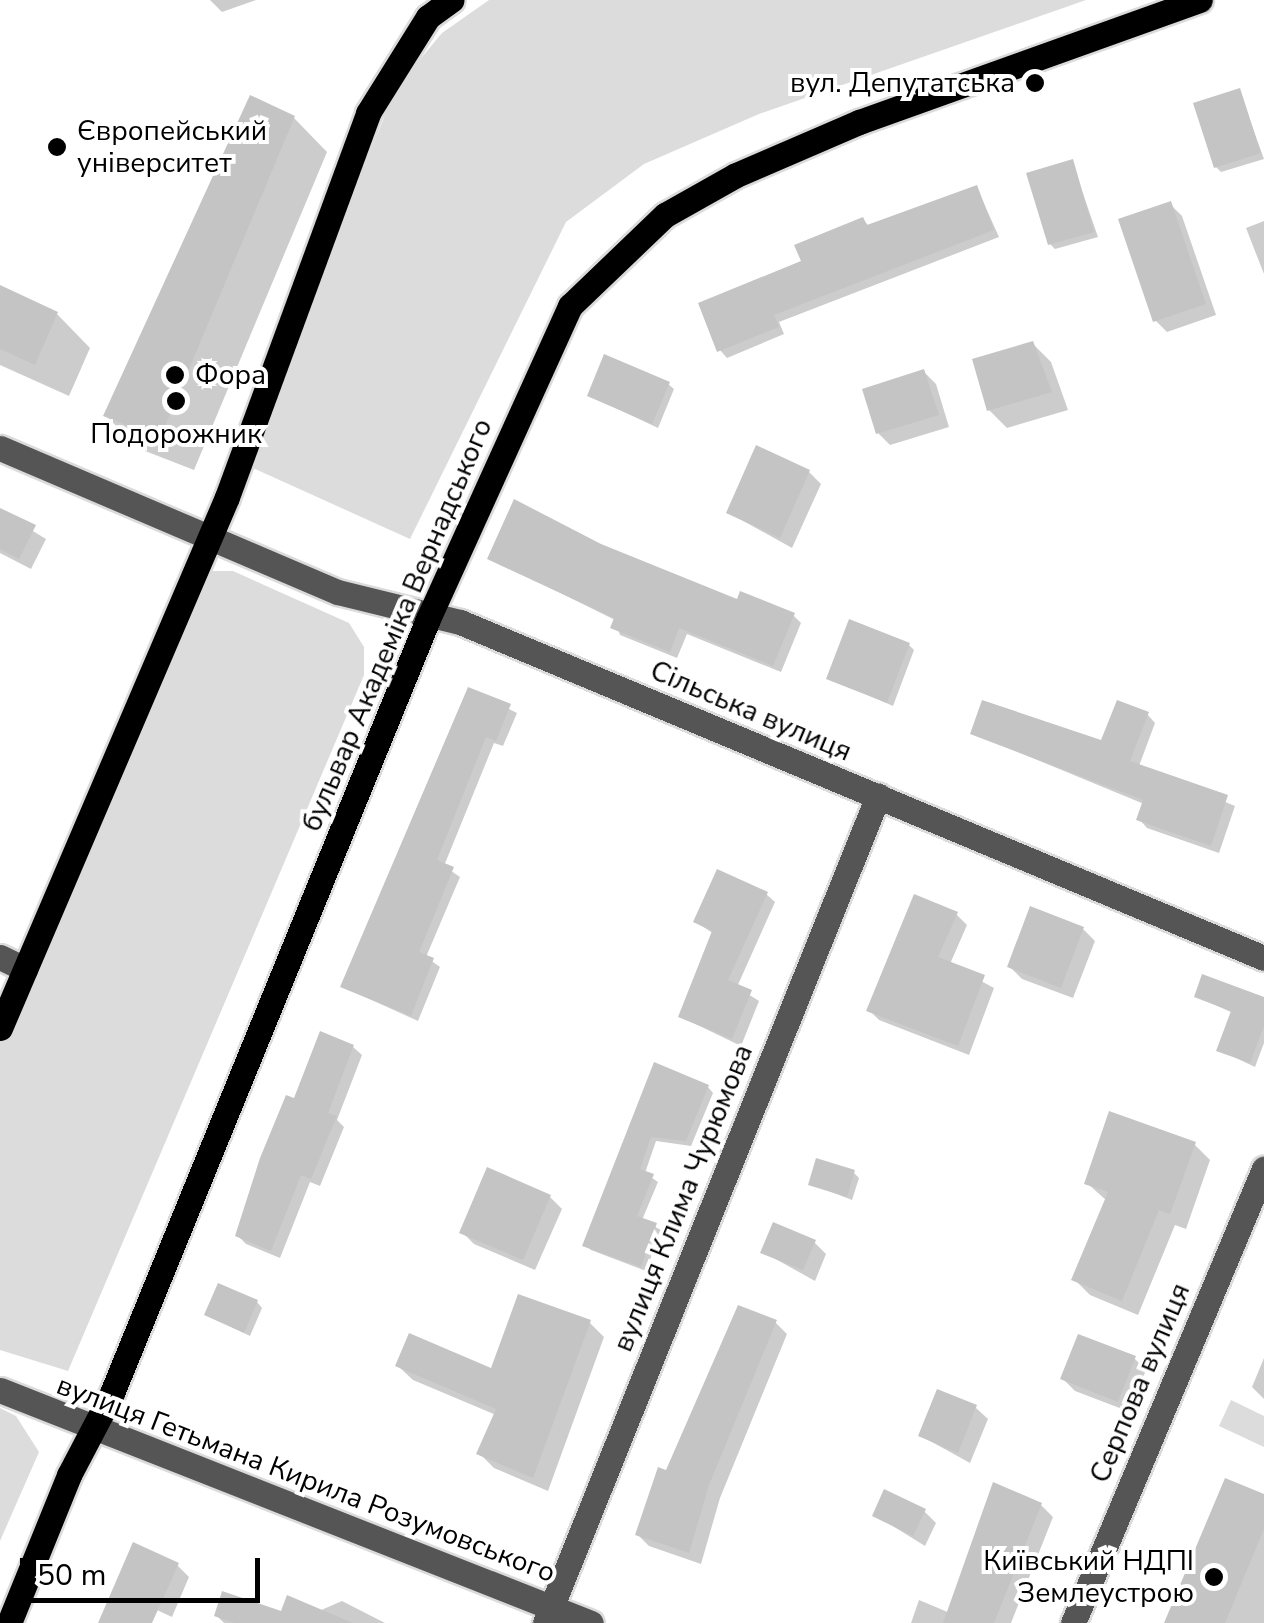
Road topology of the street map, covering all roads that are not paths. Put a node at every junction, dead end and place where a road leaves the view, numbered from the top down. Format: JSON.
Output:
{"nodes":[{"id":1,"x":452,"y":0,"type":"edge"},
{"id":2,"x":1200,"y":0,"type":"edge"},
{"id":3,"x":0,"y":448,"type":"edge"},
{"id":4,"x":208,"y":540,"type":"junction"},
{"id":5,"x":428,"y":619,"type":"junction"},
{"id":6,"x":878,"y":796,"type":"junction"},
{"id":7,"x":0,"y":957,"type":"edge"},
{"id":8,"x":1264,"y":958,"type":"edge"},
{"id":9,"x":25,"y":969,"type":"junction"},
{"id":10,"x":0,"y":1028,"type":"edge"},
{"id":11,"x":1264,"y":1168,"type":"edge"},
{"id":12,"x":0,"y":1390,"type":"edge"},
{"id":13,"x":92,"y":1430,"type":"junction"},
{"id":14,"x":548,"y":1615,"type":"edge"},
{"id":15,"x":9,"y":1623,"type":"edge"},
{"id":16,"x":591,"y":1623,"type":"edge"},
{"id":17,"x":1072,"y":1623,"type":"edge"}],
"edges":[{"from":1,"to":4,"type":"main road"},
{"from":2,"to":5,"type":"main road","name":"бульвар Академіка Вернадського"},
{"from":3,"to":4,"type":"street","name":"Сільська вулиця"},
{"from":4,"to":5,"type":"street","name":"Сільська вулиця"},
{"from":4,"to":9,"type":"main road"},
{"from":5,"to":6,"type":"street","name":"Сільська вулиця"},
{"from":5,"to":13,"type":"main road","name":"бульвар Академіка Вернадського"},
{"from":6,"to":8,"type":"street","name":"Сільська вулиця"},
{"from":6,"to":14,"type":"street","name":"вулиця Клима Чурюмова"},
{"from":7,"to":9,"type":"street"},
{"from":9,"to":10,"type":"main road"},
{"from":11,"to":17,"type":"street","name":"Серпова вулиця"},
{"from":12,"to":13,"type":"street","name":"вулиця Гетьмана Кирила Розумовського"},
{"from":13,"to":14,"type":"street","name":"вулиця Гетьмана Кирила Розумовського"},
{"from":13,"to":15,"type":"main road","name":"бульвар Академіка Вернадського"},
{"from":14,"to":16,"type":"street","name":"вулиця Гетьмана Кирила Розумовського"}]}
